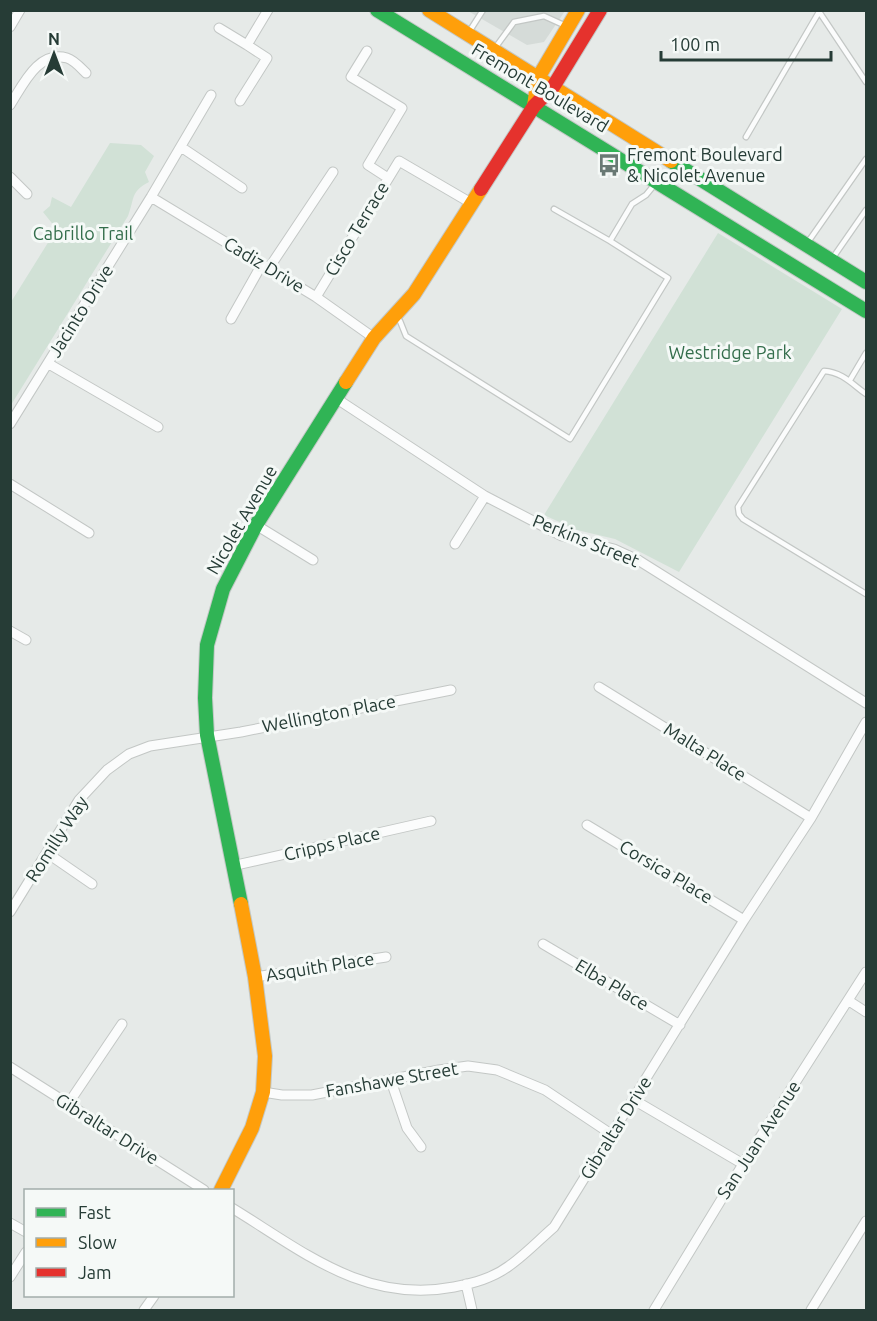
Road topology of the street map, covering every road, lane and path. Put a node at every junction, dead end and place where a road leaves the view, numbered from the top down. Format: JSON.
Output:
{"nodes":[{"id":1,"x":20,"y":10,"type":"edge"},
{"id":2,"x":268,"y":10,"type":"edge"},
{"id":3,"x":377,"y":10,"type":"edge"},
{"id":4,"x":429,"y":10,"type":"edge"},
{"id":5,"x":483,"y":10,"type":"edge"},
{"id":6,"x":578,"y":10,"type":"edge"},
{"id":7,"x":600,"y":10,"type":"edge"},
{"id":8,"x":819,"y":11,"type":"edge"},
{"id":9,"x":10,"y":27,"type":"edge"},
{"id":10,"x":568,"y":27,"type":"junction"},
{"id":11,"x":219,"y":28,"type":"dead end"},
{"id":12,"x":468,"y":34,"type":"junction"},
{"id":13,"x":247,"y":45,"type":"junction"},
{"id":14,"x":493,"y":50,"type":"junction"},
{"id":15,"x":367,"y":51,"type":"dead end"},
{"id":16,"x":86,"y":73,"type":"dead end"},
{"id":17,"x":538,"y":78,"type":"junction"},
{"id":18,"x":867,"y":82,"type":"edge"},
{"id":19,"x":553,"y":87,"type":"junction"},
{"id":20,"x":211,"y":95,"type":"dead end"},
{"id":21,"x":240,"y":101,"type":"dead end"},
{"id":22,"x":10,"y":105,"type":"edge"},
{"id":23,"x":534,"y":106,"type":"junction"},
{"id":24,"x":746,"y":137,"type":"dead end"},
{"id":25,"x":181,"y":147,"type":"junction"},
{"id":26,"x":867,"y":159,"type":"edge"},
{"id":27,"x":333,"y":172,"type":"dead end"},
{"id":28,"x":10,"y":177,"type":"edge"},
{"id":29,"x":388,"y":178,"type":"junction"},
{"id":30,"x":657,"y":181,"type":"junction"},
{"id":31,"x":242,"y":188,"type":"dead end"},
{"id":32,"x":27,"y":194,"type":"dead end"},
{"id":33,"x":151,"y":197,"type":"junction"},
{"id":34,"x":471,"y":202,"type":"junction"},
{"id":35,"x":554,"y":209,"type":"dead end"},
{"id":36,"x":867,"y":210,"type":"edge"},
{"id":37,"x":610,"y":241,"type":"junction"},
{"id":38,"x":806,"y":244,"type":"junction"},
{"id":39,"x":831,"y":260,"type":"junction"},
{"id":40,"x":266,"y":266,"type":"junction"},
{"id":41,"x":867,"y":282,"type":"edge"},
{"id":42,"x":316,"y":297,"type":"junction"},
{"id":43,"x":867,"y":311,"type":"edge"},
{"id":44,"x":393,"y":316,"type":"junction"},
{"id":45,"x":231,"y":319,"type":"dead end"},
{"id":46,"x":374,"y":338,"type":"junction"},
{"id":47,"x":867,"y":353,"type":"edge"},
{"id":48,"x":49,"y":364,"type":"junction"},
{"id":49,"x":850,"y":380,"type":"junction"},
{"id":50,"x":867,"y":394,"type":"edge"},
{"id":51,"x":337,"y":399,"type":"junction"},
{"id":52,"x":10,"y":424,"type":"edge"},
{"id":53,"x":158,"y":427,"type":"dead end"},
{"id":54,"x":10,"y":484,"type":"edge"},
{"id":55,"x":485,"y":496,"type":"junction"},
{"id":56,"x":256,"y":525,"type":"junction"},
{"id":57,"x":89,"y":533,"type":"dead end"},
{"id":58,"x":456,"y":544,"type":"dead end"},
{"id":59,"x":313,"y":560,"type":"dead end"},
{"id":60,"x":867,"y":594,"type":"edge"},
{"id":61,"x":10,"y":631,"type":"edge"},
{"id":62,"x":26,"y":640,"type":"dead end"},
{"id":63,"x":599,"y":687,"type":"dead end"},
{"id":64,"x":451,"y":690,"type":"dead end"},
{"id":65,"x":867,"y":703,"type":"edge"},
{"id":66,"x":867,"y":722,"type":"edge"},
{"id":67,"x":207,"y":735,"type":"junction"},
{"id":68,"x":811,"y":818,"type":"junction"},
{"id":69,"x":431,"y":821,"type":"dead end"},
{"id":70,"x":587,"y":825,"type":"dead end"},
{"id":71,"x":47,"y":853,"type":"junction"},
{"id":72,"x":232,"y":866,"type":"junction"},
{"id":73,"x":92,"y":884,"type":"dead end"},
{"id":74,"x":10,"y":912,"type":"edge"},
{"id":75,"x":744,"y":920,"type":"junction"},
{"id":76,"x":543,"y":944,"type":"dead end"},
{"id":77,"x":386,"y":957,"type":"dead end"},
{"id":78,"x":867,"y":972,"type":"edge"},
{"id":79,"x":255,"y":977,"type":"junction"},
{"id":80,"x":849,"y":1001,"type":"junction"},
{"id":81,"x":867,"y":1011,"type":"edge"},
{"id":82,"x":122,"y":1024,"type":"dead end"},
{"id":83,"x":680,"y":1026,"type":"junction"},
{"id":84,"x":10,"y":1067,"type":"edge"},
{"id":85,"x":391,"y":1081,"type":"junction"},
{"id":86,"x":263,"y":1092,"type":"junction"},
{"id":87,"x":634,"y":1100,"type":"junction"},
{"id":88,"x":68,"y":1104,"type":"junction"},
{"id":89,"x":611,"y":1134,"type":"junction"},
{"id":90,"x":421,"y":1147,"type":"dead end"},
{"id":91,"x":743,"y":1164,"type":"junction"},
{"id":92,"x":201,"y":1189,"type":"edge"},
{"id":93,"x":222,"y":1189,"type":"edge"},
{"id":94,"x":234,"y":1209,"type":"edge"},
{"id":95,"x":867,"y":1221,"type":"edge"},
{"id":96,"x":10,"y":1223,"type":"edge"},
{"id":97,"x":24,"y":1231,"type":"edge"},
{"id":98,"x":24,"y":1255,"type":"edge"},
{"id":99,"x":10,"y":1277,"type":"edge"},
{"id":100,"x":466,"y":1284,"type":"junction"},
{"id":101,"x":472,"y":1311,"type":"edge"},
{"id":102,"x":654,"y":1311,"type":"edge"},
{"id":103,"x":811,"y":1311,"type":"edge"}],
"edges":[{"from":1,"to":9,"type":"street"},
{"from":2,"to":13,"type":"street"},
{"from":3,"to":23,"type":"street","name":"Fremont Boulevard"},
{"from":4,"to":12,"type":"street","name":"Fremont Boulevard"},
{"from":5,"to":12,"type":"lane"},
{"from":6,"to":10,"type":"street","name":"Nicolet Avenue"},
{"from":7,"to":19,"type":"street","name":"Nicolet Avenue"},
{"from":8,"to":18,"type":"lane"},
{"from":8,"to":24,"type":"lane"},
{"from":10,"to":14,"type":"lane"},
{"from":10,"to":17,"type":"street","name":"Nicolet Avenue"},
{"from":11,"to":13,"type":"street"},
{"from":12,"to":14,"type":"street","name":"Fremont Boulevard"},
{"from":13,"to":21,"type":"street"},
{"from":14,"to":17,"type":"street","name":"Fremont Boulevard"},
{"from":15,"to":29,"type":"street"},
{"from":16,"to":22,"type":"street"},
{"from":17,"to":19,"type":"street","name":"Fremont Boulevard"},
{"from":17,"to":23,"type":"street","name":"Nicolet Avenue"},
{"from":19,"to":23,"type":"street","name":"Nicolet Avenue"},
{"from":19,"to":38,"type":"street","name":"Fremont Boulevard"},
{"from":20,"to":25,"type":"street","name":"Jacinto Drive"},
{"from":23,"to":30,"type":"street","name":"Fremont Boulevard"},
{"from":23,"to":34,"type":"street","name":"Nicolet Avenue"},
{"from":25,"to":31,"type":"street"},
{"from":25,"to":33,"type":"street","name":"Jacinto Drive"},
{"from":26,"to":38,"type":"lane"},
{"from":27,"to":40,"type":"street"},
{"from":28,"to":32,"type":"street"},
{"from":29,"to":34,"type":"street","name":"Cisco Terrace"},
{"from":29,"to":42,"type":"street","name":"Cisco Terrace"},
{"from":30,"to":37,"type":"lane"},
{"from":30,"to":43,"type":"street","name":"Fremont Boulevard"},
{"from":33,"to":40,"type":"street","name":"Cadiz Drive"},
{"from":33,"to":48,"type":"street","name":"Jacinto Drive"},
{"from":34,"to":44,"type":"street","name":"Nicolet Avenue"},
{"from":35,"to":37,"type":"lane"},
{"from":36,"to":39,"type":"lane"},
{"from":37,"to":44,"type":"lane"},
{"from":38,"to":39,"type":"street","name":"Fremont Boulevard"},
{"from":39,"to":41,"type":"street","name":"Fremont Boulevard"},
{"from":40,"to":42,"type":"street","name":"Cadiz Drive"},
{"from":40,"to":45,"type":"street"},
{"from":42,"to":46,"type":"street","name":"Cadiz Drive"},
{"from":44,"to":46,"type":"street","name":"Nicolet Avenue"},
{"from":46,"to":51,"type":"street","name":"Nicolet Avenue"},
{"from":47,"to":49,"type":"lane"},
{"from":48,"to":52,"type":"street","name":"Jacinto Drive"},
{"from":48,"to":53,"type":"street"},
{"from":49,"to":50,"type":"lane"},
{"from":49,"to":60,"type":"lane"},
{"from":51,"to":55,"type":"street","name":"Perkins Street"},
{"from":51,"to":56,"type":"street","name":"Nicolet Avenue"},
{"from":54,"to":57,"type":"street"},
{"from":55,"to":58,"type":"street"},
{"from":55,"to":65,"type":"street","name":"Perkins Street"},
{"from":56,"to":59,"type":"street"},
{"from":56,"to":67,"type":"street","name":"Nicolet Avenue"},
{"from":61,"to":62,"type":"street"},
{"from":63,"to":68,"type":"street","name":"Malta Place"},
{"from":64,"to":67,"type":"street","name":"Wellington Place"},
{"from":66,"to":68,"type":"street","name":"Gibraltar Drive"},
{"from":67,"to":71,"type":"street","name":"Romilly Way"},
{"from":67,"to":72,"type":"street","name":"Nicolet Avenue"},
{"from":68,"to":75,"type":"street","name":"Gibraltar Drive"},
{"from":69,"to":72,"type":"street","name":"Cripps Place"},
{"from":70,"to":75,"type":"street","name":"Corsica Place"},
{"from":71,"to":73,"type":"street"},
{"from":71,"to":74,"type":"street","name":"Romilly Way"},
{"from":72,"to":79,"type":"street","name":"Nicolet Avenue"},
{"from":75,"to":83,"type":"street","name":"Gibraltar Drive"},
{"from":76,"to":83,"type":"street","name":"Elba Place"},
{"from":77,"to":79,"type":"street","name":"Asquith Place"},
{"from":78,"to":80,"type":"street","name":"San Juan Avenue"},
{"from":79,"to":86,"type":"street","name":"Nicolet Avenue"},
{"from":80,"to":81,"type":"street"},
{"from":80,"to":91,"type":"street","name":"San Juan Avenue"},
{"from":82,"to":88,"type":"street"},
{"from":83,"to":87,"type":"street","name":"Gibraltar Drive"},
{"from":84,"to":88,"type":"street","name":"Gibraltar Drive"},
{"from":85,"to":86,"type":"street","name":"Fanshawe Street"},
{"from":85,"to":89,"type":"street","name":"Fanshawe Street"},
{"from":85,"to":90,"type":"street"},
{"from":86,"to":93,"type":"street","name":"Nicolet Avenue"},
{"from":87,"to":89,"type":"street","name":"Gibraltar Drive"},
{"from":87,"to":91,"type":"street"},
{"from":88,"to":92,"type":"street","name":"Gibraltar Drive"},
{"from":89,"to":100,"type":"street","name":"Gibraltar Drive"},
{"from":91,"to":102,"type":"street","name":"San Juan Avenue"},
{"from":94,"to":100,"type":"street","name":"Gibraltar Drive"},
{"from":95,"to":103,"type":"street"},
{"from":96,"to":97,"type":"street"},
{"from":98,"to":99,"type":"street"},
{"from":100,"to":101,"type":"street"}]}
